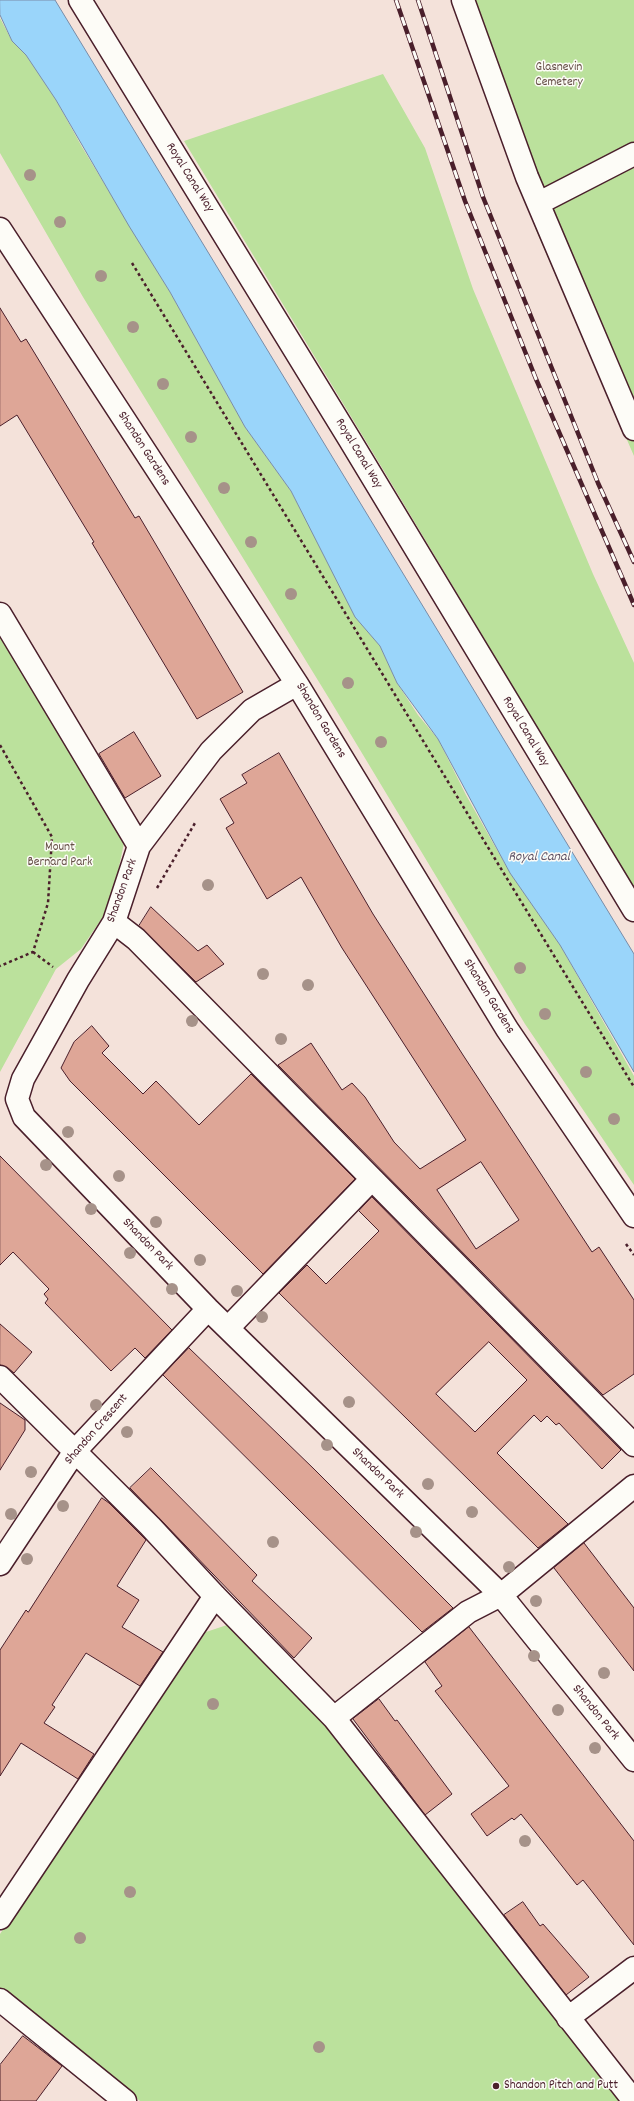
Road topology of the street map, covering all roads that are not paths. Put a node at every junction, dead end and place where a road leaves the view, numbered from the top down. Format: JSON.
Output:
{"nodes":[{"id":1,"x":80,"y":0,"type":"edge"},
{"id":2,"x":463,"y":0,"type":"edge"},
{"id":3,"x":634,"y":154,"type":"edge"},
{"id":4,"x":539,"y":204,"type":"junction"},
{"id":5,"x":0,"y":229,"type":"edge"},
{"id":6,"x":634,"y":429,"type":"edge"},
{"id":7,"x":0,"y":614,"type":"edge"},
{"id":8,"x":297,"y":684,"type":"junction"},
{"id":9,"x":139,"y":846,"type":"junction"},
{"id":10,"x":634,"y":910,"type":"edge"},
{"id":11,"x":114,"y":922,"type":"junction"},
{"id":12,"x":371,"y":1180,"type":"junction"},
{"id":13,"x":634,"y":1216,"type":"edge"},
{"id":14,"x":208,"y":1309,"type":"junction"},
{"id":15,"x":228,"y":1328,"type":"junction"},
{"id":16,"x":0,"y":1377,"type":"edge"},
{"id":17,"x":634,"y":1445,"type":"edge"},
{"id":18,"x":75,"y":1451,"type":"junction"},
{"id":19,"x":634,"y":1486,"type":"edge"},
{"id":20,"x":0,"y":1564,"type":"edge"},
{"id":21,"x":501,"y":1595,"type":"junction"},
{"id":22,"x":215,"y":1596,"type":"junction"},
{"id":23,"x":334,"y":1718,"type":"junction"},
{"id":24,"x":634,"y":1760,"type":"edge"},
{"id":25,"x":0,"y":1918,"type":"edge"},
{"id":26,"x":634,"y":1968,"type":"edge"},
{"id":27,"x":0,"y":2000,"type":"edge"},
{"id":28,"x":568,"y":2018,"type":"junction"},
{"id":29,"x":125,"y":2101,"type":"edge"},
{"id":30,"x":634,"y":2101,"type":"edge"}],
"edges":[{"from":1,"to":10,"type":"street","name":"Royal Canal Way"},
{"from":2,"to":4,"type":"street"},
{"from":3,"to":4,"type":"street"},
{"from":4,"to":6,"type":"street"},
{"from":5,"to":8,"type":"street","name":"Shandon Gardens"},
{"from":7,"to":9,"type":"street"},
{"from":8,"to":9,"type":"street","name":"Shandon Park"},
{"from":8,"to":13,"type":"street","name":"Shandon Gardens"},
{"from":9,"to":11,"type":"street","name":"Shandon Park"},
{"from":11,"to":12,"type":"street"},
{"from":11,"to":14,"type":"street","name":"Shandon Park"},
{"from":12,"to":15,"type":"street"},
{"from":12,"to":17,"type":"street"},
{"from":14,"to":15,"type":"street","name":"Shandon Park"},
{"from":14,"to":18,"type":"street","name":"Shandon Crescent"},
{"from":15,"to":21,"type":"street","name":"Shandon Park"},
{"from":16,"to":18,"type":"street"},
{"from":18,"to":20,"type":"street","name":"Shandon Crescent"},
{"from":18,"to":22,"type":"street"},
{"from":19,"to":21,"type":"street"},
{"from":21,"to":23,"type":"street"},
{"from":21,"to":24,"type":"street","name":"Shandon Park"},
{"from":22,"to":23,"type":"street"},
{"from":22,"to":25,"type":"street"},
{"from":23,"to":28,"type":"street"},
{"from":26,"to":28,"type":"street"},
{"from":27,"to":29,"type":"street"},
{"from":28,"to":30,"type":"street"}]}
